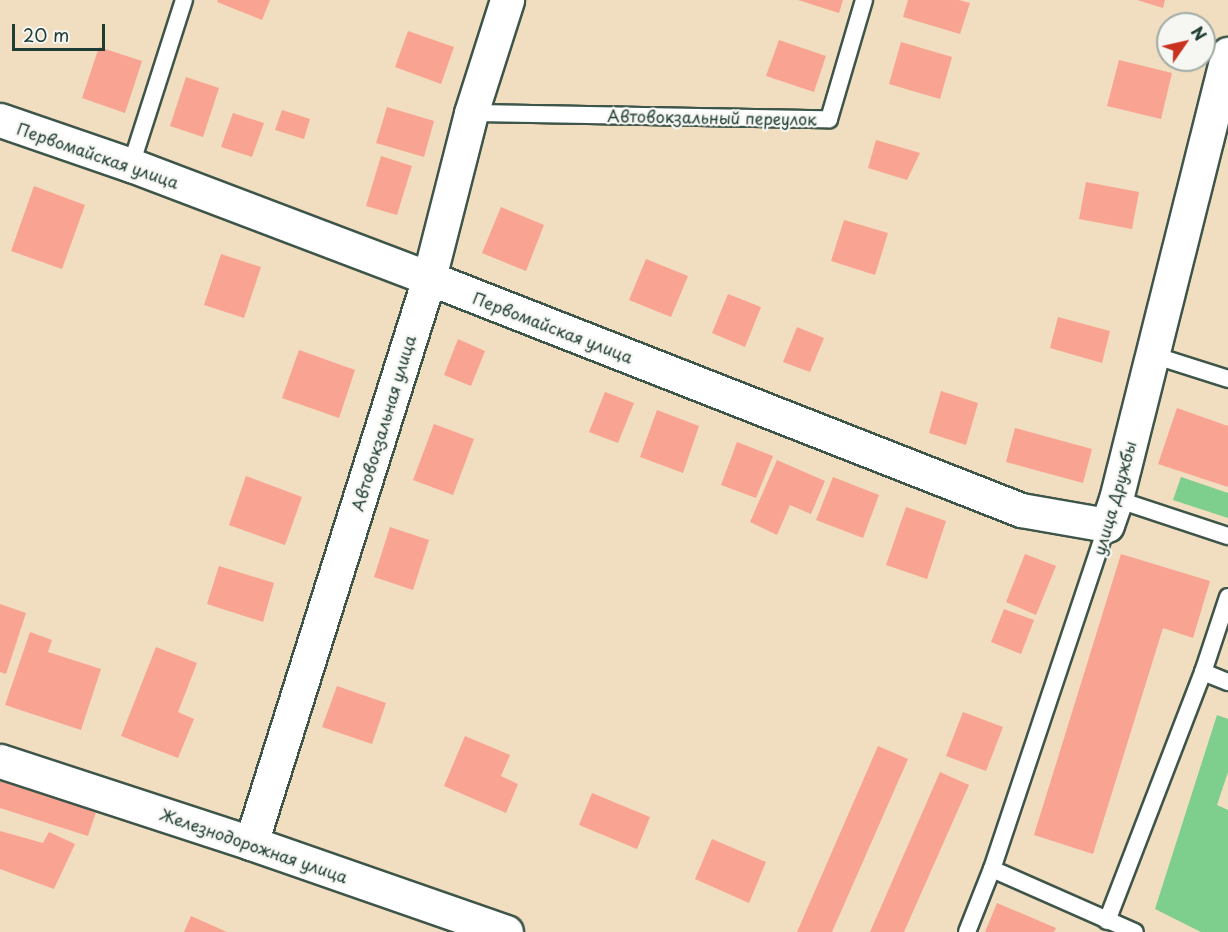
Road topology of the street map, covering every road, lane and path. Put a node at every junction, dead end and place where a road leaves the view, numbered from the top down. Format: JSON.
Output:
{"nodes":[{"id":1,"x":184,"y":0,"type":"edge"},
{"id":2,"x":507,"y":0,"type":"edge"},
{"id":3,"x":864,"y":0,"type":"edge"},
{"id":4,"x":1228,"y":54,"type":"edge"},
{"id":5,"x":471,"y":113,"type":"junction"},
{"id":6,"x":0,"y":120,"type":"edge"},
{"id":7,"x":131,"y":165,"type":"junction"},
{"id":8,"x":429,"y":278,"type":"junction"},
{"id":9,"x":1153,"y":355,"type":"junction"},
{"id":10,"x":1228,"y":379,"type":"edge"},
{"id":11,"x":1112,"y":512,"type":"junction"},
{"id":12,"x":1228,"y":536,"type":"edge"},
{"id":13,"x":1228,"y":597,"type":"edge"},
{"id":14,"x":1203,"y":672,"type":"junction"},
{"id":15,"x":1228,"y":682,"type":"edge"},
{"id":16,"x":0,"y":761,"type":"edge"},
{"id":17,"x":251,"y":843,"type":"junction"},
{"id":18,"x":992,"y":869,"type":"junction"},
{"id":19,"x":1107,"y":921,"type":"junction"},
{"id":20,"x":506,"y":932,"type":"edge"},
{"id":21,"x":967,"y":932,"type":"edge"},
{"id":22,"x":1135,"y":932,"type":"edge"}],
"edges":[{"from":1,"to":7,"type":"lane"},
{"from":2,"to":5,"type":"street","name":"Автовокзальная улица"},
{"from":3,"to":5,"type":"lane","name":"Автовокзальный переулок"},
{"from":4,"to":9,"type":"street","name":"улица Дружбы"},
{"from":5,"to":8,"type":"street","name":"Автовокзальная улица"},
{"from":6,"to":7,"type":"street","name":"Первомайская улица"},
{"from":7,"to":8,"type":"street","name":"Первомайская улица"},
{"from":8,"to":11,"type":"street","name":"Первомайская улица"},
{"from":8,"to":17,"type":"street","name":"Автовокзальная улица"},
{"from":9,"to":10,"type":"lane"},
{"from":9,"to":11,"type":"street","name":"улица Дружбы"},
{"from":11,"to":12,"type":"lane"},
{"from":11,"to":18,"type":"lane","name":"улица Дружбы"},
{"from":13,"to":14,"type":"lane"},
{"from":14,"to":15,"type":"lane"},
{"from":14,"to":19,"type":"lane"},
{"from":16,"to":17,"type":"street","name":"Железнодорожная улица"},
{"from":17,"to":20,"type":"street","name":"Железнодорожная улица"},
{"from":18,"to":19,"type":"lane"},
{"from":18,"to":21,"type":"lane","name":"улица Дружбы"},
{"from":19,"to":22,"type":"lane"}]}
